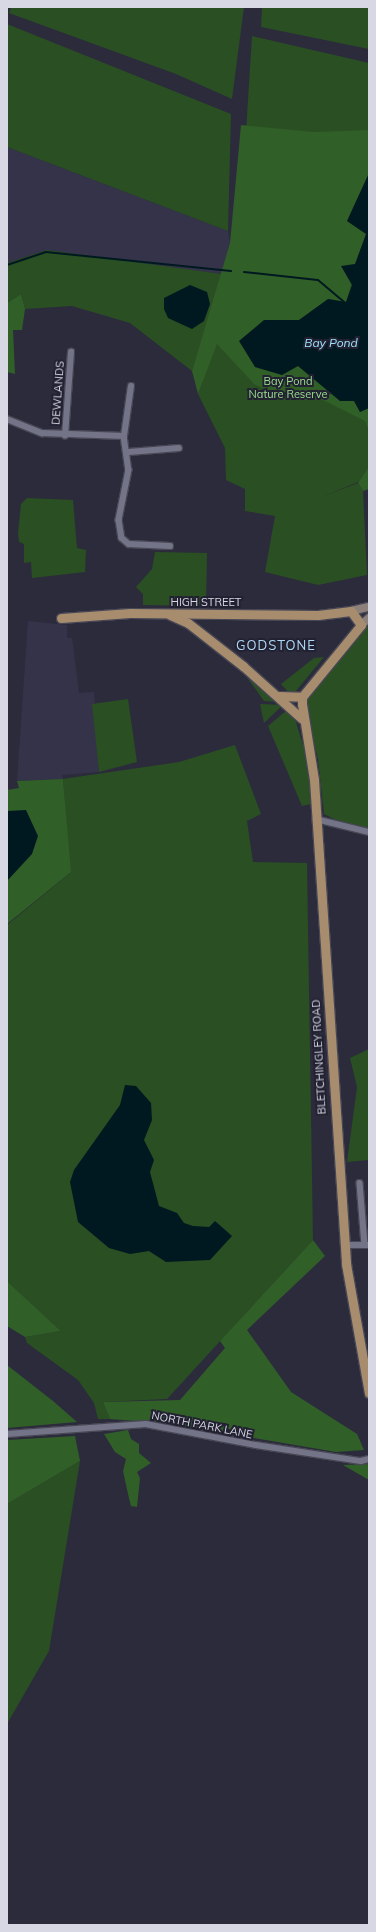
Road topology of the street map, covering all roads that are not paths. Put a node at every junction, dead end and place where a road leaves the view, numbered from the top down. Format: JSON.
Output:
{"nodes":[{"id":1,"x":71,"y":352,"type":"dead end"},
{"id":2,"x":131,"y":386,"type":"dead end"},
{"id":3,"x":7,"y":419,"type":"edge"},
{"id":4,"x":64,"y":436,"type":"junction"},
{"id":5,"x":124,"y":436,"type":"junction"},
{"id":6,"x":179,"y":448,"type":"dead end"},
{"id":7,"x":129,"y":452,"type":"junction"},
{"id":8,"x":170,"y":546,"type":"dead end"},
{"id":9,"x":369,"y":607,"type":"edge"},
{"id":10,"x":351,"y":611,"type":"junction"},
{"id":11,"x":168,"y":614,"type":"junction"},
{"id":12,"x":201,"y":614,"type":"junction"},
{"id":13,"x":61,"y":618,"type":"dead end"},
{"id":14,"x":369,"y":618,"type":"edge"},
{"id":15,"x":360,"y":625,"type":"junction"},
{"id":16,"x":193,"y":626,"type":"junction"},
{"id":17,"x":279,"y":696,"type":"junction"},
{"id":18,"x":302,"y":697,"type":"junction"},
{"id":19,"x":302,"y":719,"type":"junction"},
{"id":20,"x":316,"y":819,"type":"junction"},
{"id":21,"x":369,"y":832,"type":"edge"},
{"id":22,"x":360,"y":1183,"type":"dead end"},
{"id":23,"x":367,"y":1244,"type":"edge"},
{"id":24,"x":344,"y":1245,"type":"junction"},
{"id":25,"x":369,"y":1393,"type":"edge"},
{"id":26,"x":7,"y":1434,"type":"edge"},
{"id":27,"x":369,"y":1458,"type":"edge"}],
"edges":[{"from":1,"to":4,"type":"street","name":"DEWLANDS"},
{"from":2,"to":5,"type":"street"},
{"from":3,"to":4,"type":"street","name":"DEWLANDS"},
{"from":4,"to":5,"type":"street","name":"DEWLANDS"},
{"from":5,"to":7,"type":"street"},
{"from":6,"to":7,"type":"street"},
{"from":7,"to":8,"type":"street"},
{"from":9,"to":10,"type":"main road"},
{"from":10,"to":12,"type":"main road","name":"HIGH STREET"},
{"from":10,"to":15,"type":"main road"},
{"from":11,"to":12,"type":"main road","name":"HIGH STREET"},
{"from":11,"to":13,"type":"main road","name":"HIGH STREET"},
{"from":11,"to":16,"type":"main road"},
{"from":12,"to":16,"type":"main road"},
{"from":14,"to":15,"type":"main road"},
{"from":15,"to":18,"type":"main road"},
{"from":16,"to":17,"type":"main road"},
{"from":17,"to":18,"type":"main road"},
{"from":17,"to":19,"type":"main road"},
{"from":18,"to":19,"type":"main road"},
{"from":19,"to":20,"type":"main road","name":"BLETCHINGLEY ROAD"},
{"from":20,"to":21,"type":"street"},
{"from":20,"to":24,"type":"main road","name":"BLETCHINGLEY ROAD"},
{"from":22,"to":23,"type":"street"},
{"from":23,"to":24,"type":"street"},
{"from":24,"to":25,"type":"main road","name":"BLETCHINGLEY ROAD"},
{"from":26,"to":27,"type":"street","name":"NORTH PARK LANE"}]}
